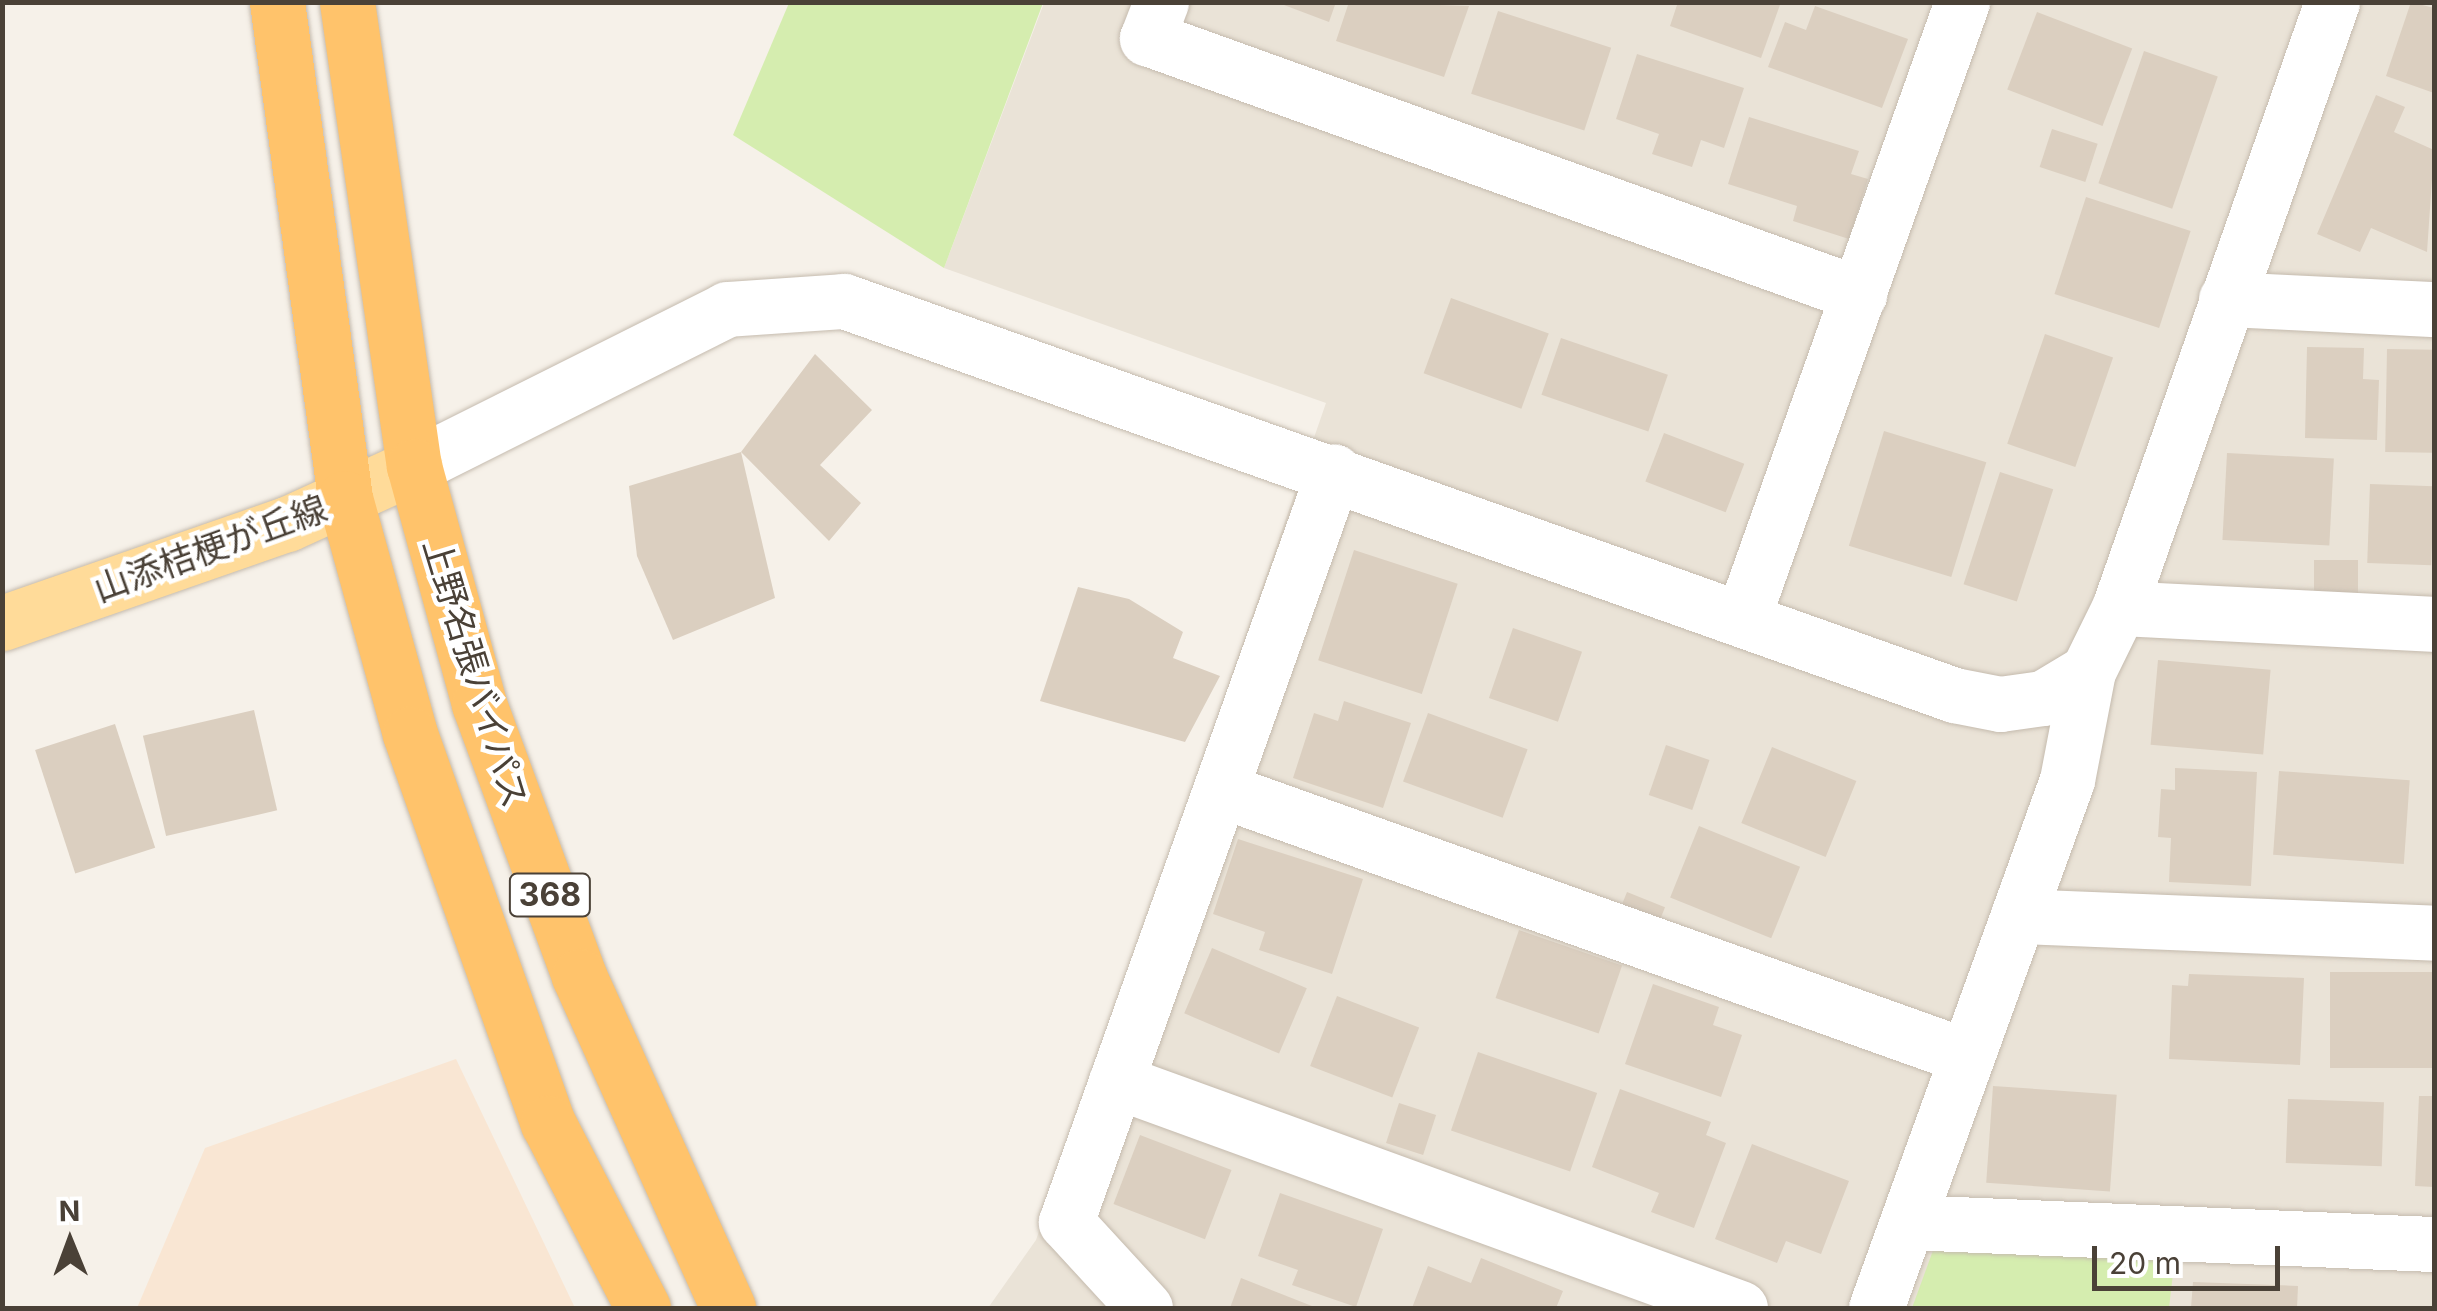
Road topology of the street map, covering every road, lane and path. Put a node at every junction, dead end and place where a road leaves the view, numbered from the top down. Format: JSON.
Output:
{"nodes":[{"id":1,"x":278,"y":2,"type":"edge"},
{"id":2,"x":347,"y":2,"type":"edge"},
{"id":3,"x":1160,"y":2,"type":"edge"},
{"id":4,"x":2332,"y":2,"type":"edge"},
{"id":5,"x":1962,"y":3,"type":"edge"},
{"id":6,"x":1860,"y":294,"type":"junction"},
{"id":7,"x":2226,"y":299,"type":"junction"},
{"id":8,"x":2434,"y":309,"type":"edge"},
{"id":9,"x":414,"y":466,"type":"junction"},
{"id":10,"x":1334,"y":470,"type":"junction"},
{"id":11,"x":345,"y":498,"type":"junction"},
{"id":12,"x":2119,"y":608,"type":"junction"},
{"id":13,"x":1742,"y":617,"type":"junction"},
{"id":14,"x":2,"y":623,"type":"edge"},
{"id":15,"x":2434,"y":624,"type":"edge"},
{"id":16,"x":2088,"y":672,"type":"junction"},
{"id":17,"x":1221,"y":790,"type":"junction"},
{"id":18,"x":2018,"y":916,"type":"junction"},
{"id":19,"x":2434,"y":933,"type":"edge"},
{"id":20,"x":1966,"y":1056,"type":"junction"},
{"id":21,"x":1116,"y":1081,"type":"junction"},
{"id":22,"x":1908,"y":1222,"type":"junction"},
{"id":23,"x":2434,"y":1244,"type":"edge"},
{"id":24,"x":643,"y":1308,"type":"edge"},
{"id":25,"x":728,"y":1308,"type":"edge"},
{"id":26,"x":1145,"y":1308,"type":"edge"},
{"id":27,"x":1740,"y":1308,"type":"edge"},
{"id":28,"x":1876,"y":1308,"type":"edge"}],
"edges":[{"from":1,"to":11,"type":"highway","number":"368"},
{"from":2,"to":9,"type":"highway","name":"上野名張バイパス","number":"368"},
{"from":3,"to":6,"type":"street"},
{"from":4,"to":7,"type":"street"},
{"from":5,"to":6,"type":"street"},
{"from":6,"to":13,"type":"street"},
{"from":7,"to":8,"type":"street"},
{"from":7,"to":12,"type":"street"},
{"from":9,"to":10,"type":"street"},
{"from":9,"to":11,"type":"main road","name":"山添桔梗が丘線"},
{"from":9,"to":25,"type":"highway","name":"上野名張バイパス","number":"368"},
{"from":10,"to":13,"type":"street"},
{"from":10,"to":17,"type":"street"},
{"from":11,"to":14,"type":"main road","name":"山添桔梗が丘線"},
{"from":11,"to":24,"type":"highway","number":"368"},
{"from":12,"to":15,"type":"street"},
{"from":12,"to":16,"type":"street"},
{"from":13,"to":16,"type":"street"},
{"from":16,"to":18,"type":"street"},
{"from":17,"to":20,"type":"street"},
{"from":17,"to":21,"type":"street"},
{"from":18,"to":19,"type":"street"},
{"from":18,"to":20,"type":"street"},
{"from":20,"to":22,"type":"street"},
{"from":21,"to":26,"type":"street"},
{"from":21,"to":27,"type":"street"},
{"from":22,"to":23,"type":"street"},
{"from":22,"to":28,"type":"street"}]}
